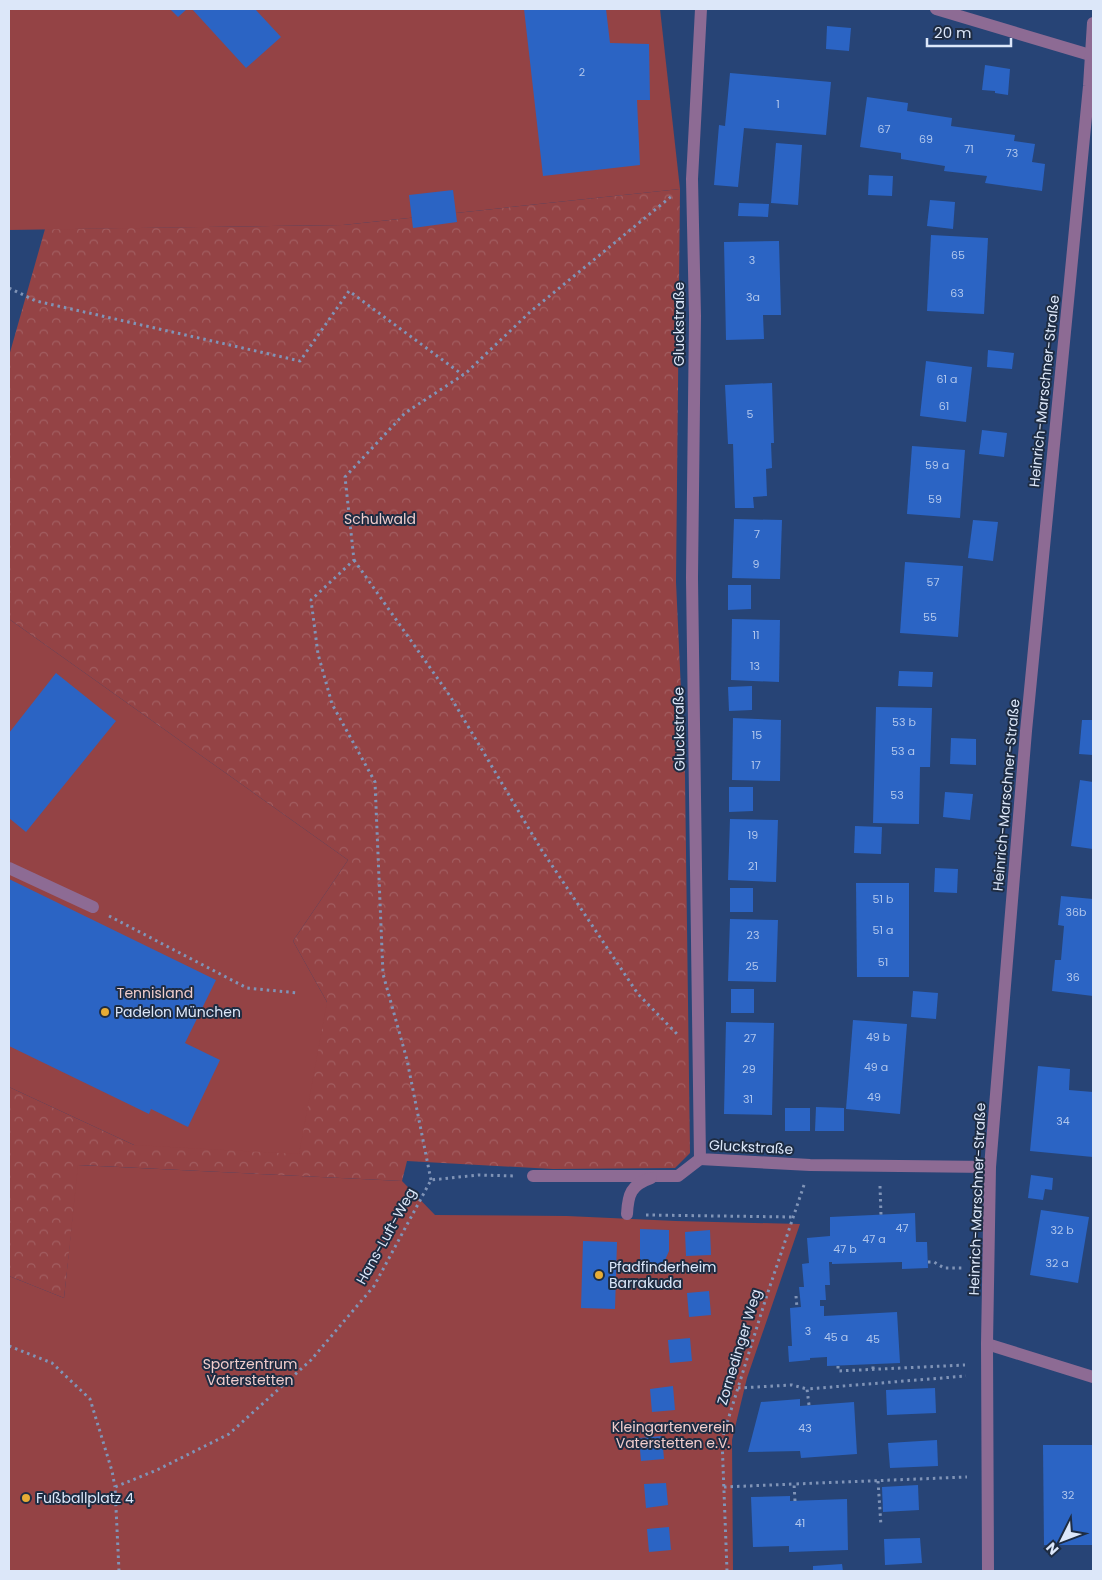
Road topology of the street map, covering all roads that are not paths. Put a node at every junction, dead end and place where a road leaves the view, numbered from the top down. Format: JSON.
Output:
{"nodes":[{"id":1,"x":701,"y":9,"type":"edge"},
{"id":2,"x":936,"y":9,"type":"edge"},
{"id":3,"x":1093,"y":23,"type":"edge"},
{"id":4,"x":1090,"y":56,"type":"junction"},
{"id":5,"x":1091,"y":87,"type":"edge"},
{"id":6,"x":9,"y":868,"type":"edge"},
{"id":7,"x":93,"y":907,"type":"road end"},
{"id":8,"x":700,"y":1159,"type":"junction"},
{"id":9,"x":990,"y":1167,"type":"junction"},
{"id":10,"x":533,"y":1176,"type":"road end"},
{"id":11,"x":653,"y":1177,"type":"junction"},
{"id":12,"x":627,"y":1214,"type":"road end"},
{"id":13,"x":987,"y":1344,"type":"junction"},
{"id":14,"x":1093,"y":1377,"type":"edge"},
{"id":15,"x":988,"y":1571,"type":"edge"}],
"edges":[{"from":1,"to":8,"type":"street","name":"Gluckstraße"},
{"from":2,"to":4,"type":"street"},
{"from":3,"to":4,"type":"street","name":"Heinrich-Marschner-Straße"},
{"from":4,"to":5,"type":"street","name":"Heinrich-Marschner-Straße"},
{"from":5,"to":9,"type":"street","name":"Heinrich-Marschner-Straße"},
{"from":6,"to":7,"type":"street"},
{"from":8,"to":9,"type":"street","name":"Gluckstraße"},
{"from":8,"to":11,"type":"street"},
{"from":9,"to":13,"type":"street","name":"Heinrich-Marschner-Straße"},
{"from":10,"to":11,"type":"street"},
{"from":11,"to":12,"type":"street"},
{"from":13,"to":14,"type":"street"},
{"from":13,"to":15,"type":"street","name":"Heinrich-Marschner-Straße"}]}
